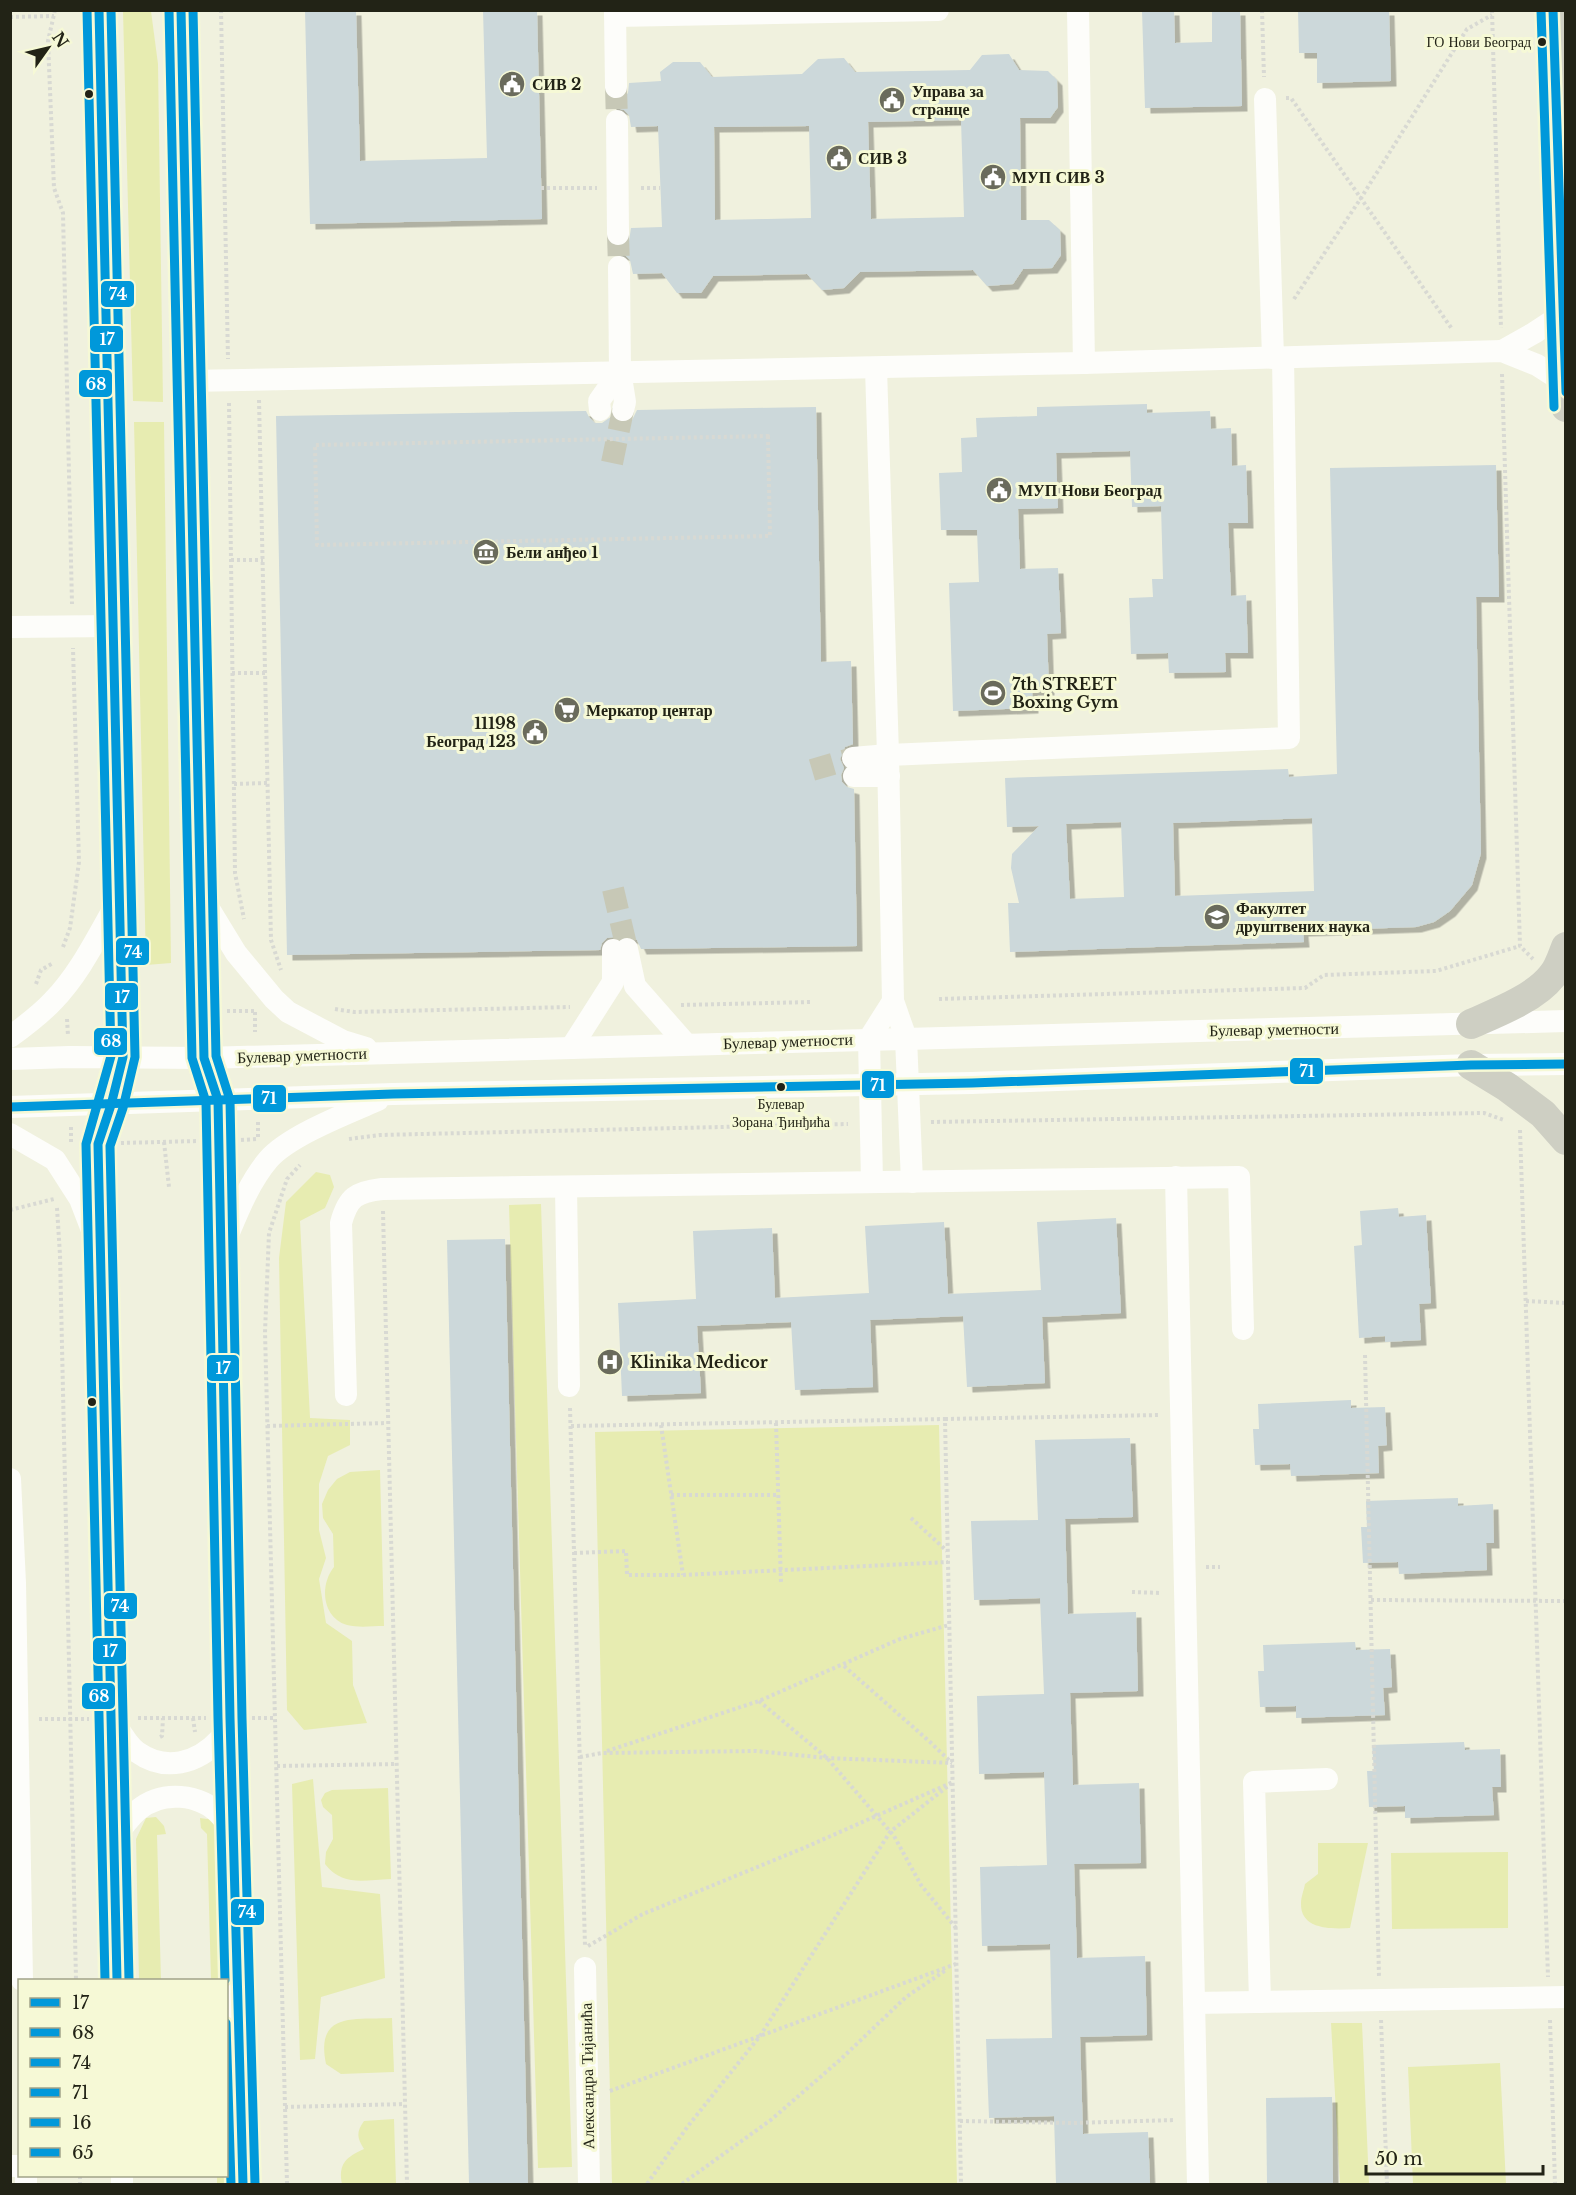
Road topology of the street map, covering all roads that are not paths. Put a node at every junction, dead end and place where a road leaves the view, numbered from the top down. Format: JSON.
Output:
{"nodes":[{"id":1,"x":99,"y":10,"type":"edge"},
{"id":2,"x":180,"y":10,"type":"edge"},
{"id":3,"x":938,"y":10,"type":"edge"},
{"id":4,"x":1078,"y":10,"type":"edge"},
{"id":5,"x":1553,"y":10,"type":"edge"},
{"id":6,"x":615,"y":13,"type":"edge"},
{"id":7,"x":616,"y":87,"type":"tunnel mouth"},
{"id":8,"x":1265,"y":99,"type":"road end"},
{"id":9,"x":617,"y":121,"type":"tunnel mouth"},
{"id":10,"x":618,"y":234,"type":"tunnel mouth"},
{"id":11,"x":619,"y":267,"type":"tunnel mouth"},
{"id":12,"x":1563,"y":314,"type":"junction"},
{"id":13,"x":1502,"y":351,"type":"junction"},
{"id":14,"x":1278,"y":358,"type":"junction"},
{"id":15,"x":1084,"y":363,"type":"junction"},
{"id":16,"x":876,"y":368,"type":"junction"},
{"id":17,"x":620,"y":371,"type":"junction"},
{"id":18,"x":188,"y":381,"type":"junction"},
{"id":19,"x":1565,"y":383,"type":"edge"},
{"id":20,"x":1566,"y":407,"type":"edge"},
{"id":21,"x":600,"y":410,"type":"tunnel mouth"},
{"id":22,"x":623,"y":410,"type":"tunnel mouth"},
{"id":23,"x":113,"y":626,"type":"junction"},
{"id":24,"x":10,"y":627,"type":"edge"},
{"id":25,"x":889,"y":765,"type":"junction"},
{"id":26,"x":853,"y":767,"type":"tunnel mouth"},
{"id":27,"x":199,"y":892,"type":"junction"},
{"id":28,"x":119,"y":899,"type":"junction"},
{"id":29,"x":1566,"y":946,"type":"edge"},
{"id":30,"x":893,"y":1001,"type":"junction"},
{"id":31,"x":1566,"y":1020,"type":"edge"},
{"id":32,"x":1471,"y":1024,"type":"junction"},
{"id":33,"x":10,"y":1037,"type":"edge"},
{"id":34,"x":906,"y":1038,"type":"junction"},
{"id":35,"x":868,"y":1039,"type":"junction"},
{"id":36,"x":687,"y":1044,"type":"junction"},
{"id":37,"x":571,"y":1048,"type":"junction"},
{"id":38,"x":382,"y":1053,"type":"junction"},
{"id":39,"x":123,"y":1057,"type":"junction"},
{"id":40,"x":204,"y":1058,"type":"junction"},
{"id":41,"x":10,"y":1059,"type":"edge"},
{"id":42,"x":1566,"y":1064,"type":"edge"},
{"id":43,"x":1471,"y":1065,"type":"junction"},
{"id":44,"x":908,"y":1084,"type":"junction"},
{"id":45,"x":869,"y":1085,"type":"junction"},
{"id":46,"x":393,"y":1094,"type":"junction"},
{"id":47,"x":219,"y":1100,"type":"junction"},
{"id":48,"x":111,"y":1105,"type":"junction"},
{"id":49,"x":10,"y":1107,"type":"edge"},
{"id":50,"x":10,"y":1134,"type":"edge"},
{"id":51,"x":1566,"y":1140,"type":"edge"},
{"id":52,"x":1176,"y":1177,"type":"junction"},
{"id":53,"x":872,"y":1182,"type":"junction"},
{"id":54,"x":912,"y":1182,"type":"junction"},
{"id":55,"x":566,"y":1187,"type":"junction"},
{"id":56,"x":222,"y":1249,"type":"junction"},
{"id":57,"x":101,"y":1261,"type":"junction"},
{"id":58,"x":1243,"y":1329,"type":"dead end"},
{"id":59,"x":570,"y":1386,"type":"road end"},
{"id":60,"x":346,"y":1395,"type":"dead end"},
{"id":61,"x":10,"y":1479,"type":"edge"},
{"id":62,"x":112,"y":1718,"type":"junction"},
{"id":63,"x":230,"y":1718,"type":"junction"},
{"id":64,"x":1327,"y":1779,"type":"dead end"},
{"id":65,"x":234,"y":1836,"type":"junction"},
{"id":66,"x":114,"y":1839,"type":"junction"},
{"id":67,"x":16,"y":1945,"type":"edge"},
{"id":68,"x":585,"y":1968,"type":"dead end"},
{"id":69,"x":22,"y":1979,"type":"edge"},
{"id":70,"x":117,"y":1979,"type":"edge"},
{"id":71,"x":1557,"y":1997,"type":"edge"},
{"id":72,"x":1260,"y":2002,"type":"junction"},
{"id":73,"x":1194,"y":2003,"type":"junction"},
{"id":74,"x":243,"y":2184,"type":"edge"},
{"id":75,"x":589,"y":2184,"type":"edge"},
{"id":76,"x":1198,"y":2184,"type":"edge"}],
"edges":[{"from":1,"to":23,"type":"street"},
{"from":2,"to":18,"type":"street"},
{"from":3,"to":6,"type":"street"},
{"from":4,"to":15,"type":"street"},
{"from":5,"to":12,"type":"main road"},
{"from":6,"to":7,"type":"street"},
{"from":8,"to":14,"type":"street"},
{"from":9,"to":10,"type":"street"},
{"from":11,"to":17,"type":"street"},
{"from":12,"to":13,"type":"street"},
{"from":12,"to":19,"type":"main road"},
{"from":13,"to":14,"type":"street"},
{"from":13,"to":19,"type":"street"},
{"from":14,"to":15,"type":"street"},
{"from":14,"to":25,"type":"street"},
{"from":15,"to":16,"type":"street"},
{"from":16,"to":17,"type":"street"},
{"from":16,"to":25,"type":"street"},
{"from":17,"to":18,"type":"street"},
{"from":17,"to":21,"type":"street"},
{"from":17,"to":22,"type":"street"},
{"from":18,"to":27,"type":"street"},
{"from":19,"to":20,"type":"main road"},
{"from":23,"to":24,"type":"street"},
{"from":23,"to":28,"type":"street"},
{"from":25,"to":26,"type":"street"},
{"from":25,"to":30,"type":"street"},
{"from":27,"to":38,"type":"street"},
{"from":27,"to":40,"type":"street"},
{"from":28,"to":33,"type":"street"},
{"from":28,"to":39,"type":"street"},
{"from":29,"to":32,"type":"main road"},
{"from":30,"to":34,"type":"street"},
{"from":30,"to":35,"type":"street"},
{"from":31,"to":32,"type":"street","name":"Булевар уметности"},
{"from":32,"to":34,"type":"street","name":"Булевар уметности"},
{"from":34,"to":35,"type":"street","name":"Булевар уметности"},
{"from":34,"to":44,"type":"street"},
{"from":35,"to":36,"type":"street","name":"Булевар уметности"},
{"from":35,"to":45,"type":"street"},
{"from":36,"to":37,"type":"street","name":"Булевар уметности"},
{"from":36,"to":37,"type":"street"},
{"from":37,"to":38,"type":"street","name":"Булевар уметности"},
{"from":38,"to":40,"type":"street","name":"Булевар уметности"},
{"from":39,"to":40,"type":"street","name":"Булевар уметности"},
{"from":39,"to":41,"type":"street","name":"Булевар уметности"},
{"from":39,"to":48,"type":"street"},
{"from":40,"to":47,"type":"street"},
{"from":42,"to":43,"type":"street"},
{"from":43,"to":44,"type":"street"},
{"from":43,"to":51,"type":"main road"},
{"from":44,"to":45,"type":"street"},
{"from":44,"to":54,"type":"street"},
{"from":45,"to":46,"type":"street"},
{"from":45,"to":53,"type":"street"},
{"from":46,"to":47,"type":"street"},
{"from":46,"to":56,"type":"street"},
{"from":47,"to":48,"type":"street"},
{"from":47,"to":56,"type":"street"},
{"from":48,"to":49,"type":"street"},
{"from":48,"to":57,"type":"street"},
{"from":50,"to":57,"type":"street"},
{"from":52,"to":54,"type":"street"},
{"from":52,"to":58,"type":"street"},
{"from":52,"to":73,"type":"street"},
{"from":53,"to":54,"type":"street"},
{"from":53,"to":55,"type":"street"},
{"from":55,"to":59,"type":"street"},
{"from":55,"to":60,"type":"street"},
{"from":56,"to":63,"type":"street"},
{"from":57,"to":62,"type":"street"},
{"from":61,"to":67,"type":"street"},
{"from":62,"to":63,"type":"street"},
{"from":62,"to":66,"type":"street"},
{"from":63,"to":65,"type":"street"},
{"from":64,"to":72,"type":"street"},
{"from":65,"to":66,"type":"street"},
{"from":65,"to":74,"type":"street"},
{"from":66,"to":70,"type":"street"},
{"from":67,"to":69,"type":"street"},
{"from":68,"to":75,"type":"street","name":"Александра Тијанића"},
{"from":71,"to":72,"type":"street"},
{"from":72,"to":73,"type":"street"},
{"from":73,"to":76,"type":"street"}]}
